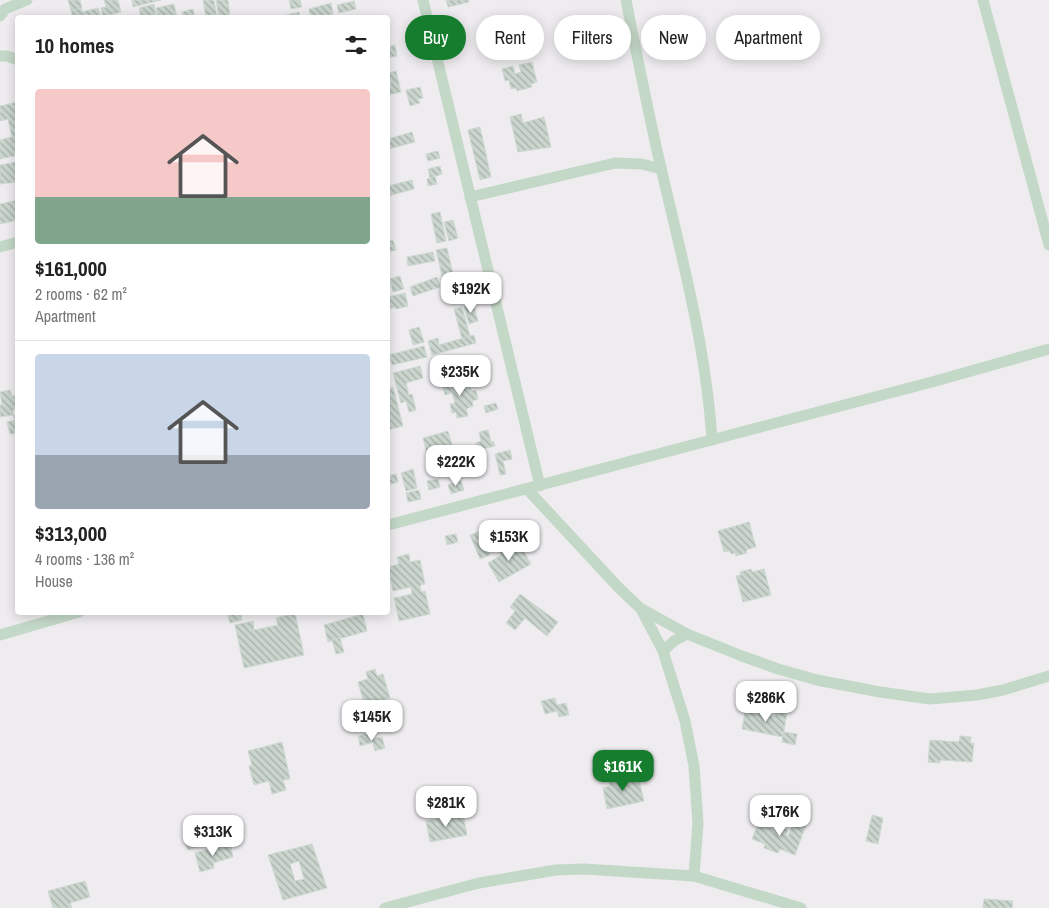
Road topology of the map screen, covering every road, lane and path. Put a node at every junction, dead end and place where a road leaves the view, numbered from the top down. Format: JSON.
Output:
{"nodes":[{"id":1,"x":27,"y":0,"type":"edge"},
{"id":2,"x":423,"y":0,"type":"edge"},
{"id":3,"x":626,"y":0,"type":"edge"},
{"id":4,"x":983,"y":0,"type":"edge"},
{"id":5,"x":0,"y":16,"type":"edge"},
{"id":6,"x":0,"y":56,"type":"edge"},
{"id":7,"x":15,"y":59,"type":"edge"},
{"id":8,"x":661,"y":169,"type":"junction"},
{"id":9,"x":470,"y":197,"type":"junction"},
{"id":10,"x":15,"y":243,"type":"edge"},
{"id":11,"x":1049,"y":245,"type":"edge"},
{"id":12,"x":0,"y":247,"type":"edge"},
{"id":13,"x":1049,"y":350,"type":"edge"},
{"id":14,"x":712,"y":440,"type":"junction"},
{"id":15,"x":540,"y":486,"type":"junction"},
{"id":16,"x":527,"y":489,"type":"junction"},
{"id":17,"x":390,"y":524,"type":"edge"},
{"id":18,"x":640,"y":608,"type":"junction"},
{"id":19,"x":69,"y":615,"type":"edge"},
{"id":20,"x":686,"y":634,"type":"junction"},
{"id":21,"x":0,"y":635,"type":"edge"},
{"id":22,"x":663,"y":651,"type":"junction"},
{"id":23,"x":1049,"y":676,"type":"edge"},
{"id":24,"x":694,"y":876,"type":"junction"},
{"id":25,"x":385,"y":908,"type":"edge"},
{"id":26,"x":801,"y":908,"type":"edge"}],
"edges":[{"from":1,"to":5,"type":"street"},
{"from":2,"to":9,"type":"street"},
{"from":3,"to":8,"type":"street"},
{"from":4,"to":11,"type":"street"},
{"from":6,"to":7,"type":"street"},
{"from":8,"to":9,"type":"street"},
{"from":8,"to":14,"type":"street"},
{"from":9,"to":15,"type":"street"},
{"from":10,"to":12,"type":"street"},
{"from":13,"to":14,"type":"street"},
{"from":14,"to":15,"type":"street"},
{"from":15,"to":16,"type":"street"},
{"from":16,"to":17,"type":"street"},
{"from":16,"to":18,"type":"street"},
{"from":18,"to":20,"type":"street"},
{"from":18,"to":22,"type":"street"},
{"from":19,"to":21,"type":"street"},
{"from":20,"to":22,"type":"street"},
{"from":20,"to":23,"type":"street"},
{"from":22,"to":24,"type":"street"},
{"from":24,"to":25,"type":"street"},
{"from":24,"to":26,"type":"street"}]}
